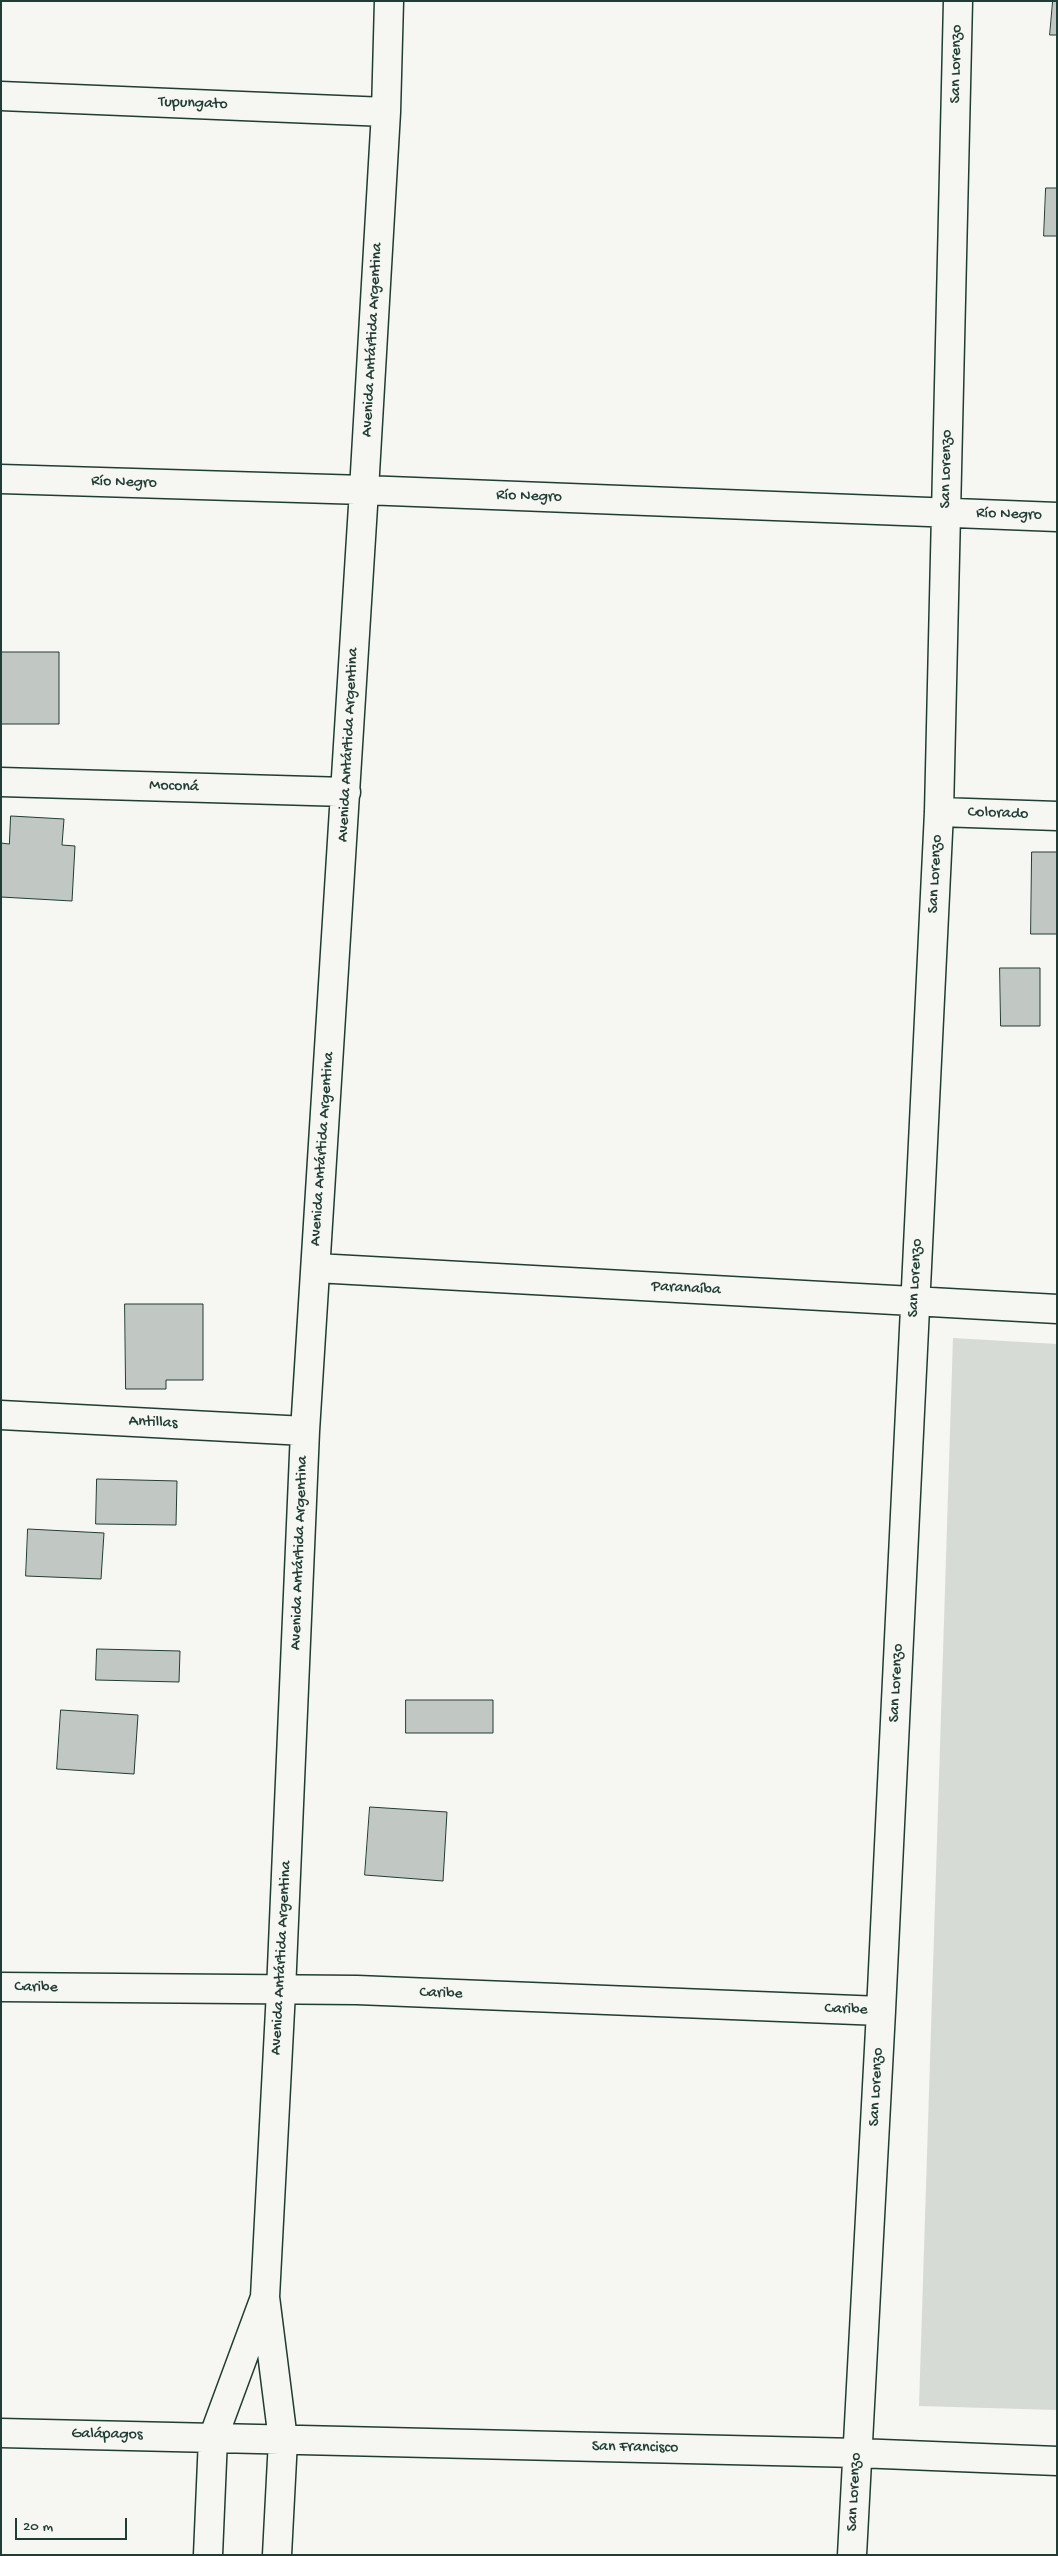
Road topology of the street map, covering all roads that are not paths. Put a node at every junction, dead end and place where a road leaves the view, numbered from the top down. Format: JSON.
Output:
{"nodes":[{"id":1,"x":389,"y":1,"type":"edge"},
{"id":2,"x":958,"y":1,"type":"edge"},
{"id":3,"x":1,"y":96,"type":"edge"},
{"id":4,"x":386,"y":112,"type":"junction"},
{"id":5,"x":1,"y":479,"type":"edge"},
{"id":6,"x":364,"y":490,"type":"junction"},
{"id":7,"x":946,"y":513,"type":"junction"},
{"id":8,"x":1057,"y":517,"type":"edge"},
{"id":9,"x":1,"y":782,"type":"edge"},
{"id":10,"x":346,"y":792,"type":"junction"},
{"id":11,"x":939,"y":812,"type":"junction"},
{"id":12,"x":1057,"y":816,"type":"edge"},
{"id":13,"x":316,"y":1268,"type":"junction"},
{"id":14,"x":915,"y":1302,"type":"junction"},
{"id":15,"x":1057,"y":1309,"type":"edge"},
{"id":16,"x":1,"y":1415,"type":"edge"},
{"id":17,"x":305,"y":1431,"type":"junction"},
{"id":18,"x":1,"y":1987,"type":"edge"},
{"id":19,"x":281,"y":1991,"type":"junction"},
{"id":20,"x":881,"y":2011,"type":"junction"},
{"id":21,"x":265,"y":2297,"type":"junction"},
{"id":22,"x":1,"y":2433,"type":"edge"},
{"id":23,"x":213,"y":2438,"type":"junction"},
{"id":24,"x":282,"y":2440,"type":"junction"},
{"id":25,"x":857,"y":2453,"type":"junction"},
{"id":26,"x":1057,"y":2461,"type":"edge"},
{"id":27,"x":208,"y":2555,"type":"edge"},
{"id":28,"x":277,"y":2555,"type":"edge"},
{"id":29,"x":852,"y":2555,"type":"edge"}],
"edges":[{"from":1,"to":4,"type":"street","name":"Avenida Antártida Argentina"},
{"from":2,"to":7,"type":"street","name":"San Lorenzo"},
{"from":3,"to":4,"type":"street","name":"Tupungato"},
{"from":4,"to":6,"type":"street","name":"Avenida Antártida Argentina"},
{"from":5,"to":6,"type":"street","name":"Río Negro"},
{"from":6,"to":7,"type":"street","name":"Río Negro"},
{"from":6,"to":10,"type":"street","name":"Avenida Antártida Argentina"},
{"from":7,"to":8,"type":"street","name":"Río Negro"},
{"from":7,"to":11,"type":"street","name":"San Lorenzo"},
{"from":9,"to":10,"type":"street","name":"Moconá"},
{"from":10,"to":13,"type":"street","name":"Avenida Antártida Argentina"},
{"from":11,"to":12,"type":"street","name":"Colorado"},
{"from":11,"to":14,"type":"street","name":"San Lorenzo"},
{"from":13,"to":14,"type":"street","name":"Paranaíba"},
{"from":13,"to":17,"type":"street","name":"Avenida Antártida Argentina"},
{"from":14,"to":15,"type":"street","name":"Paranaíba"},
{"from":14,"to":20,"type":"street","name":"San Lorenzo"},
{"from":16,"to":17,"type":"street","name":"Antillas"},
{"from":17,"to":19,"type":"street","name":"Avenida Antártida Argentina"},
{"from":18,"to":19,"type":"street","name":"Caribe"},
{"from":19,"to":20,"type":"street","name":"Caribe"},
{"from":19,"to":21,"type":"street","name":"Avenida Antártida Argentina"},
{"from":20,"to":25,"type":"street","name":"San Lorenzo"},
{"from":21,"to":23,"type":"street","name":"Avenida Antártida Argentina"},
{"from":21,"to":24,"type":"street","name":"Avenida Antártida Argentina"},
{"from":22,"to":23,"type":"street","name":"Galápagos"},
{"from":23,"to":24,"type":"street","name":"San Francisco"},
{"from":23,"to":27,"type":"street","name":"Avenida Antártida Argentina"},
{"from":24,"to":25,"type":"street","name":"San Francisco"},
{"from":24,"to":28,"type":"street","name":"Avenida Antártida Argentina"},
{"from":25,"to":26,"type":"street","name":"San Francisco"},
{"from":25,"to":29,"type":"street","name":"San Lorenzo"}]}
